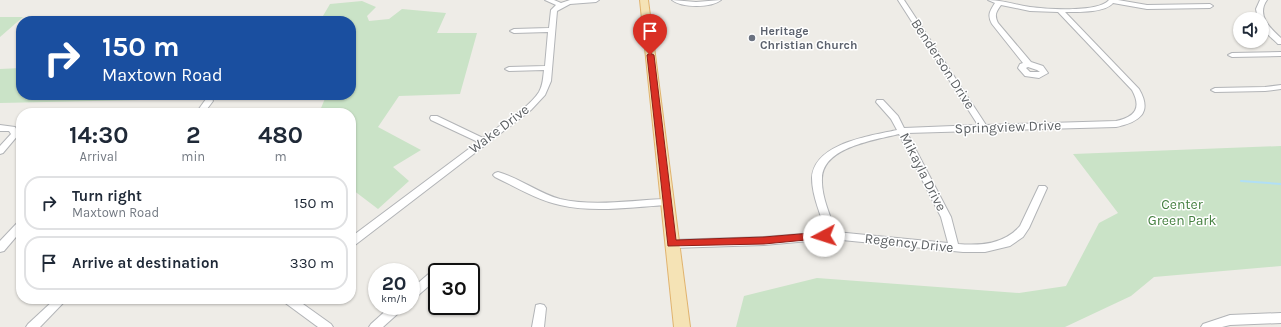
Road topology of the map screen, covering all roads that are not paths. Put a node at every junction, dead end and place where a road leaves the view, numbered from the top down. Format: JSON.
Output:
{"nodes":[{"id":1,"x":548,"y":0,"type":"edge"},
{"id":2,"x":596,"y":0,"type":"edge"},
{"id":3,"x":644,"y":0,"type":"edge"},
{"id":4,"x":675,"y":0,"type":"edge"},
{"id":5,"x":718,"y":0,"type":"edge"},
{"id":6,"x":901,"y":0,"type":"edge"},
{"id":7,"x":991,"y":0,"type":"edge"},
{"id":8,"x":1112,"y":0,"type":"edge"},
{"id":9,"x":1264,"y":0,"type":"edge"},
{"id":10,"x":999,"y":3,"type":"junction"},
{"id":11,"x":561,"y":5,"type":"junction"},
{"id":12,"x":1210,"y":6,"type":"dead end"},
{"id":13,"x":1059,"y":10,"type":"junction"},
{"id":14,"x":1259,"y":12,"type":"edge"},
{"id":15,"x":552,"y":30,"type":"junction"},
{"id":16,"x":514,"y":31,"type":"dead end"},
{"id":17,"x":1269,"y":31,"type":"edge"},
{"id":18,"x":1281,"y":42,"type":"edge"},
{"id":19,"x":1281,"y":54,"type":"edge"},
{"id":20,"x":1232,"y":55,"type":"dead end"},
{"id":21,"x":1028,"y":64,"type":"dead end"},
{"id":22,"x":549,"y":68,"type":"junction"},
{"id":23,"x":509,"y":69,"type":"dead end"},
{"id":24,"x":1281,"y":87,"type":"edge"},
{"id":25,"x":1215,"y":90,"type":"dead end"},
{"id":26,"x":209,"y":101,"type":"dead end"},
{"id":27,"x":880,"y":102,"type":"dead end"},
{"id":28,"x":204,"y":108,"type":"edge"},
{"id":29,"x":434,"y":118,"type":"dead end"},
{"id":30,"x":0,"y":128,"type":"edge"},
{"id":31,"x":984,"y":128,"type":"junction"},
{"id":32,"x":902,"y":131,"type":"junction"},
{"id":33,"x":483,"y":141,"type":"junction"},
{"id":34,"x":0,"y":151,"type":"edge"},
{"id":35,"x":498,"y":175,"type":"dead end"},
{"id":36,"x":1042,"y":188,"type":"dead end"},
{"id":37,"x":667,"y":202,"type":"junction"},
{"id":38,"x":16,"y":230,"type":"edge"},
{"id":39,"x":832,"y":235,"type":"junction"},
{"id":40,"x":356,"y":238,"type":"edge"},
{"id":41,"x":672,"y":244,"type":"junction"},
{"id":42,"x":954,"y":247,"type":"junction"},
{"id":43,"x":0,"y":248,"type":"edge"},
{"id":44,"x":428,"y":281,"type":"edge"},
{"id":45,"x":420,"y":288,"type":"edge"},
{"id":46,"x":57,"y":304,"type":"edge"},
{"id":47,"x":295,"y":304,"type":"edge"},
{"id":48,"x":540,"y":308,"type":"dead end"},
{"id":49,"x":389,"y":315,"type":"edge"},
{"id":50,"x":1281,"y":318,"type":"edge"},
{"id":51,"x":32,"y":327,"type":"edge"},
{"id":52,"x":328,"y":327,"type":"edge"},
{"id":53,"x":375,"y":327,"type":"edge"},
{"id":54,"x":538,"y":327,"type":"edge"},
{"id":55,"x":682,"y":327,"type":"edge"},
{"id":56,"x":1207,"y":327,"type":"edge"}],
"edges":[{"from":1,"to":11,"type":"street"},
{"from":2,"to":11,"type":"street"},
{"from":3,"to":37,"type":"main road"},
{"from":4,"to":5,"type":"street"},
{"from":6,"to":31,"type":"street","name":"Benderson Drive"},
{"from":7,"to":10,"type":"street"},
{"from":8,"to":12,"type":"street"},
{"from":8,"to":13,"type":"street"},
{"from":9,"to":14,"type":"street"},
{"from":10,"to":13,"type":"street"},
{"from":10,"to":21,"type":"street"},
{"from":11,"to":15,"type":"street","name":"Wake Drive"},
{"from":13,"to":31,"type":"street","name":"Springview Drive"},
{"from":15,"to":16,"type":"street"},
{"from":15,"to":22,"type":"street","name":"Wake Drive"},
{"from":17,"to":18,"type":"street"},
{"from":19,"to":20,"type":"street"},
{"from":22,"to":23,"type":"street"},
{"from":22,"to":33,"type":"street","name":"Wake Drive"},
{"from":24,"to":25,"type":"street"},
{"from":26,"to":28,"type":"street"},
{"from":27,"to":32,"type":"street","name":"Mikayla Drive"},
{"from":29,"to":33,"type":"street"},
{"from":30,"to":34,"type":"street"},
{"from":31,"to":32,"type":"street","name":"Springview Drive"},
{"from":32,"to":39,"type":"street","name":"Springview Drive"},
{"from":32,"to":42,"type":"street","name":"Mikayla Drive"},
{"from":33,"to":40,"type":"street","name":"Wake Drive"},
{"from":35,"to":37,"type":"street"},
{"from":36,"to":42,"type":"street","name":"Regency Drive"},
{"from":37,"to":41,"type":"main road"},
{"from":38,"to":43,"type":"street"},
{"from":39,"to":41,"type":"street","name":"Regency Drive"},
{"from":39,"to":42,"type":"street","name":"Regency Drive"},
{"from":41,"to":55,"type":"main road"},
{"from":44,"to":45,"type":"street"},
{"from":46,"to":51,"type":"street"},
{"from":47,"to":52,"type":"street"},
{"from":48,"to":54,"type":"street"},
{"from":49,"to":53,"type":"street"},
{"from":50,"to":56,"type":"street"}]}
